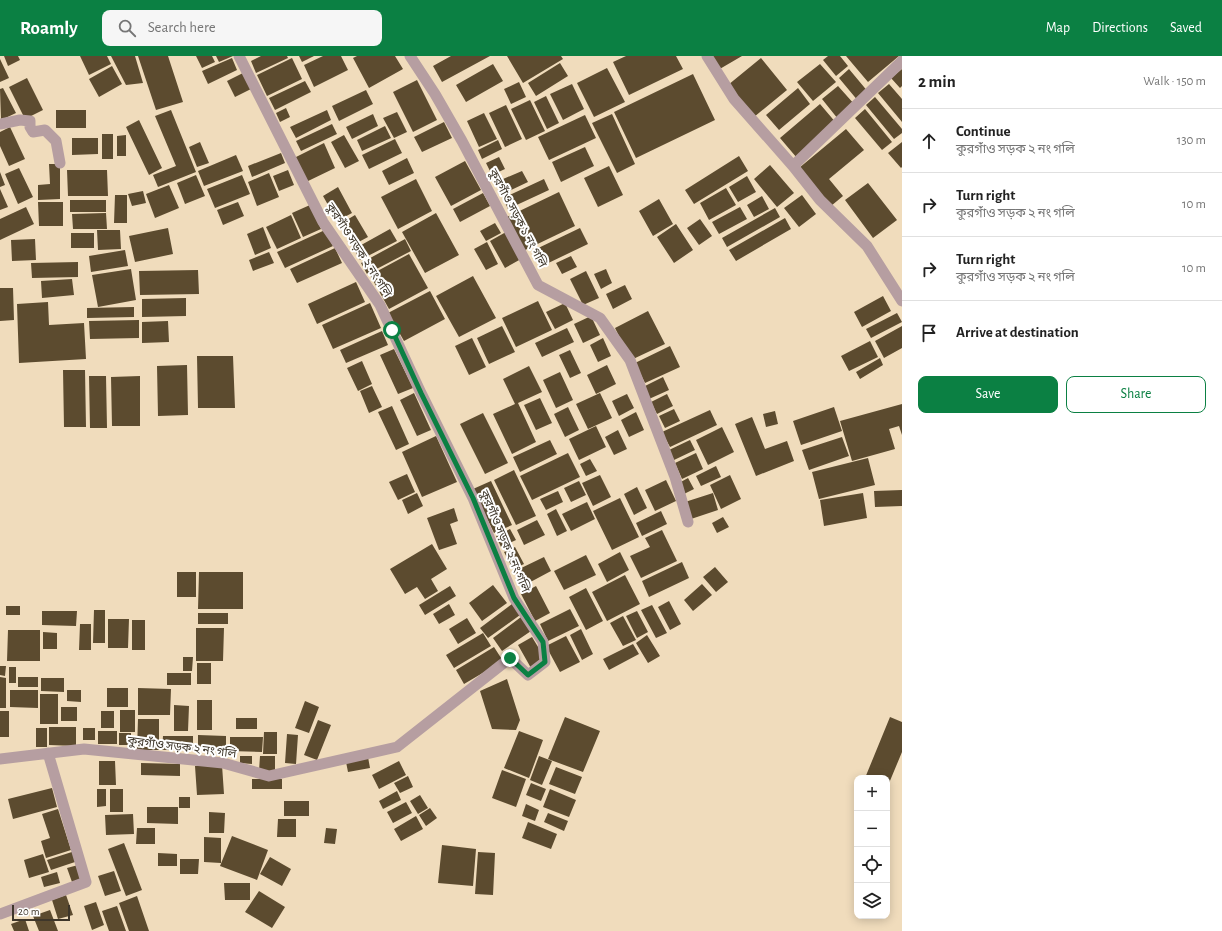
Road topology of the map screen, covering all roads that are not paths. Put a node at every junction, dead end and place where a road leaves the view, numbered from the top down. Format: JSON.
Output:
{"nodes":[{"id":1,"x":239,"y":56,"type":"edge"},
{"id":2,"x":410,"y":56,"type":"edge"},
{"id":3,"x":706,"y":56,"type":"edge"},
{"id":4,"x":902,"y":61,"type":"edge"},
{"id":5,"x":0,"y":124,"type":"edge"},
{"id":6,"x":60,"y":163,"type":"dead end"},
{"id":7,"x":793,"y":166,"type":"junction"},
{"id":8,"x":902,"y":301,"type":"edge"},
{"id":9,"x":688,"y":522,"type":"dead end"},
{"id":10,"x":48,"y":753,"type":"junction"},
{"id":11,"x":0,"y":759,"type":"edge"},
{"id":12,"x":0,"y":914,"type":"edge"}],
"edges":[{"from":1,"to":10,"type":"street","name":"কুরগাঁও সড়ক ২ নং গলি"},
{"from":2,"to":9,"type":"street","name":"কুরগাঁও সড়ক ১ নং গলি"},
{"from":3,"to":7,"type":"street"},
{"from":4,"to":7,"type":"street"},
{"from":5,"to":6,"type":"street"},
{"from":7,"to":8,"type":"street"},
{"from":10,"to":11,"type":"street","name":"কুরগাঁও সড়ক ২ নং গলি"},
{"from":10,"to":12,"type":"street"}]}
